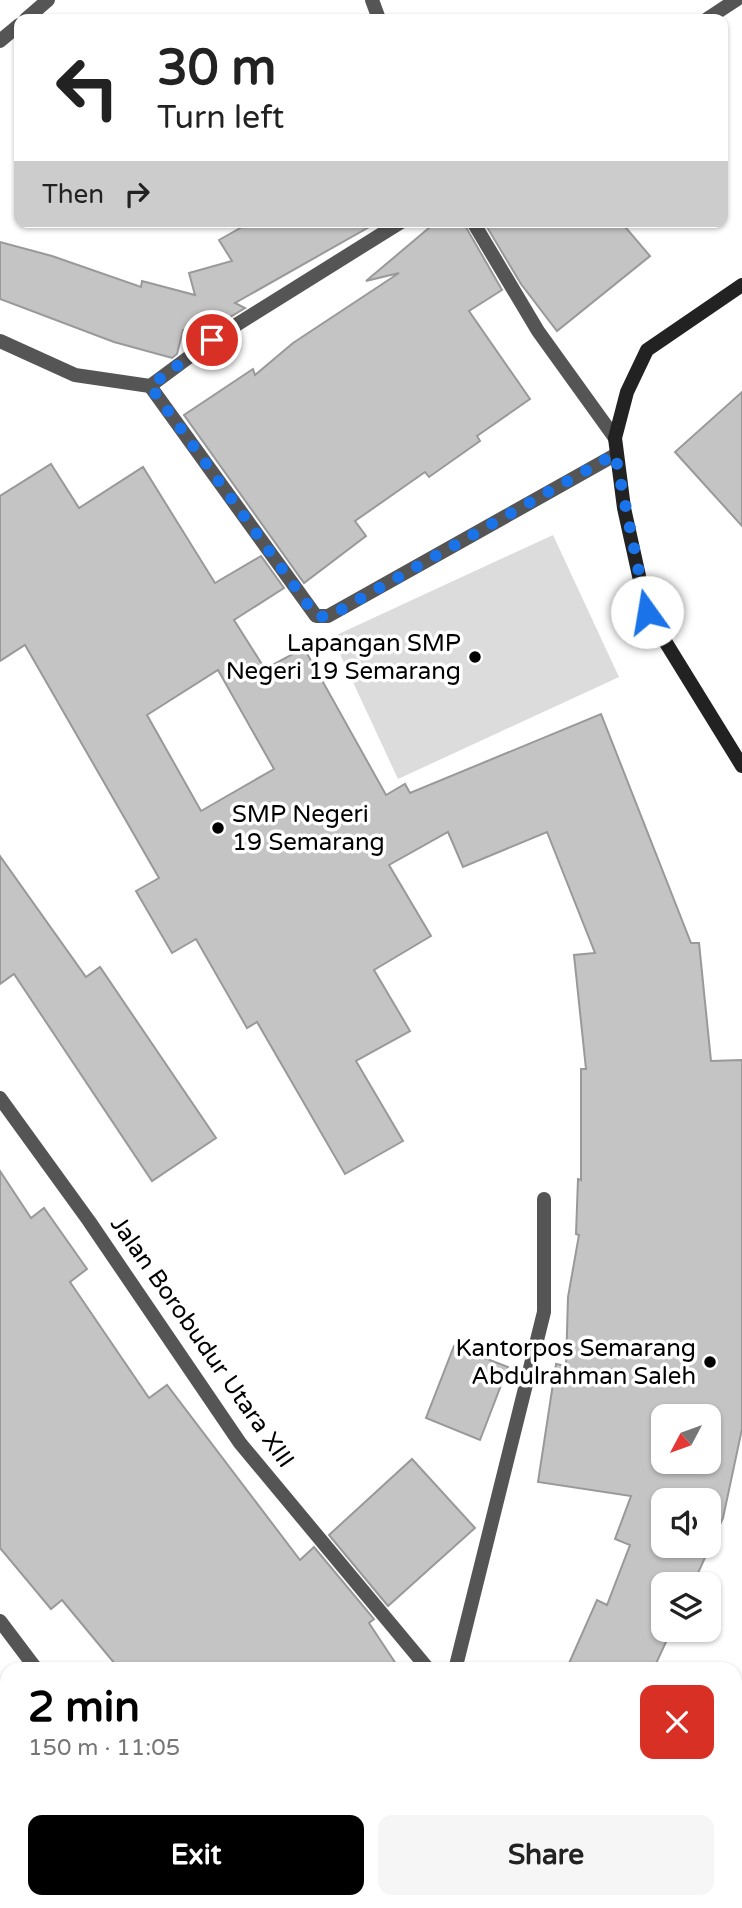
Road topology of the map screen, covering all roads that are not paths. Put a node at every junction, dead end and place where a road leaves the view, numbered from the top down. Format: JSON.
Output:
{"nodes":[{"id":1,"x":48,"y":0,"type":"edge"},
{"id":2,"x":736,"y":0,"type":"edge"},
{"id":3,"x":32,"y":14,"type":"edge"},
{"id":4,"x":715,"y":14,"type":"edge"},
{"id":5,"x":14,"y":28,"type":"edge"},
{"id":6,"x":0,"y":41,"type":"edge"},
{"id":7,"x":391,"y":228,"type":"edge"},
{"id":8,"x":477,"y":228,"type":"edge"},
{"id":9,"x":742,"y":285,"type":"edge"},
{"id":10,"x":0,"y":341,"type":"edge"},
{"id":11,"x":150,"y":386,"type":"junction"},
{"id":12,"x":615,"y":438,"type":"junction"},
{"id":13,"x":615,"y":454,"type":"junction"},
{"id":14,"x":742,"y":766,"type":"edge"},
{"id":15,"x":0,"y":1098,"type":"edge"},
{"id":16,"x":544,"y":1199,"type":"dead end"},
{"id":17,"x":0,"y":1621,"type":"edge"},
{"id":18,"x":31,"y":1662,"type":"edge"},
{"id":19,"x":422,"y":1662,"type":"edge"},
{"id":20,"x":457,"y":1662,"type":"edge"}],
"edges":[{"from":1,"to":3,"type":"street"},
{"from":2,"to":4,"type":"street"},
{"from":5,"to":6,"type":"street"},
{"from":7,"to":11,"type":"street"},
{"from":8,"to":12,"type":"street"},
{"from":9,"to":12,"type":"street"},
{"from":10,"to":11,"type":"street"},
{"from":11,"to":13,"type":"street"},
{"from":12,"to":13,"type":"street"},
{"from":13,"to":14,"type":"street"},
{"from":15,"to":19,"type":"street","name":"Jalan Borobudur Utara XIII"},
{"from":16,"to":20,"type":"street"},
{"from":17,"to":18,"type":"street"}]}
